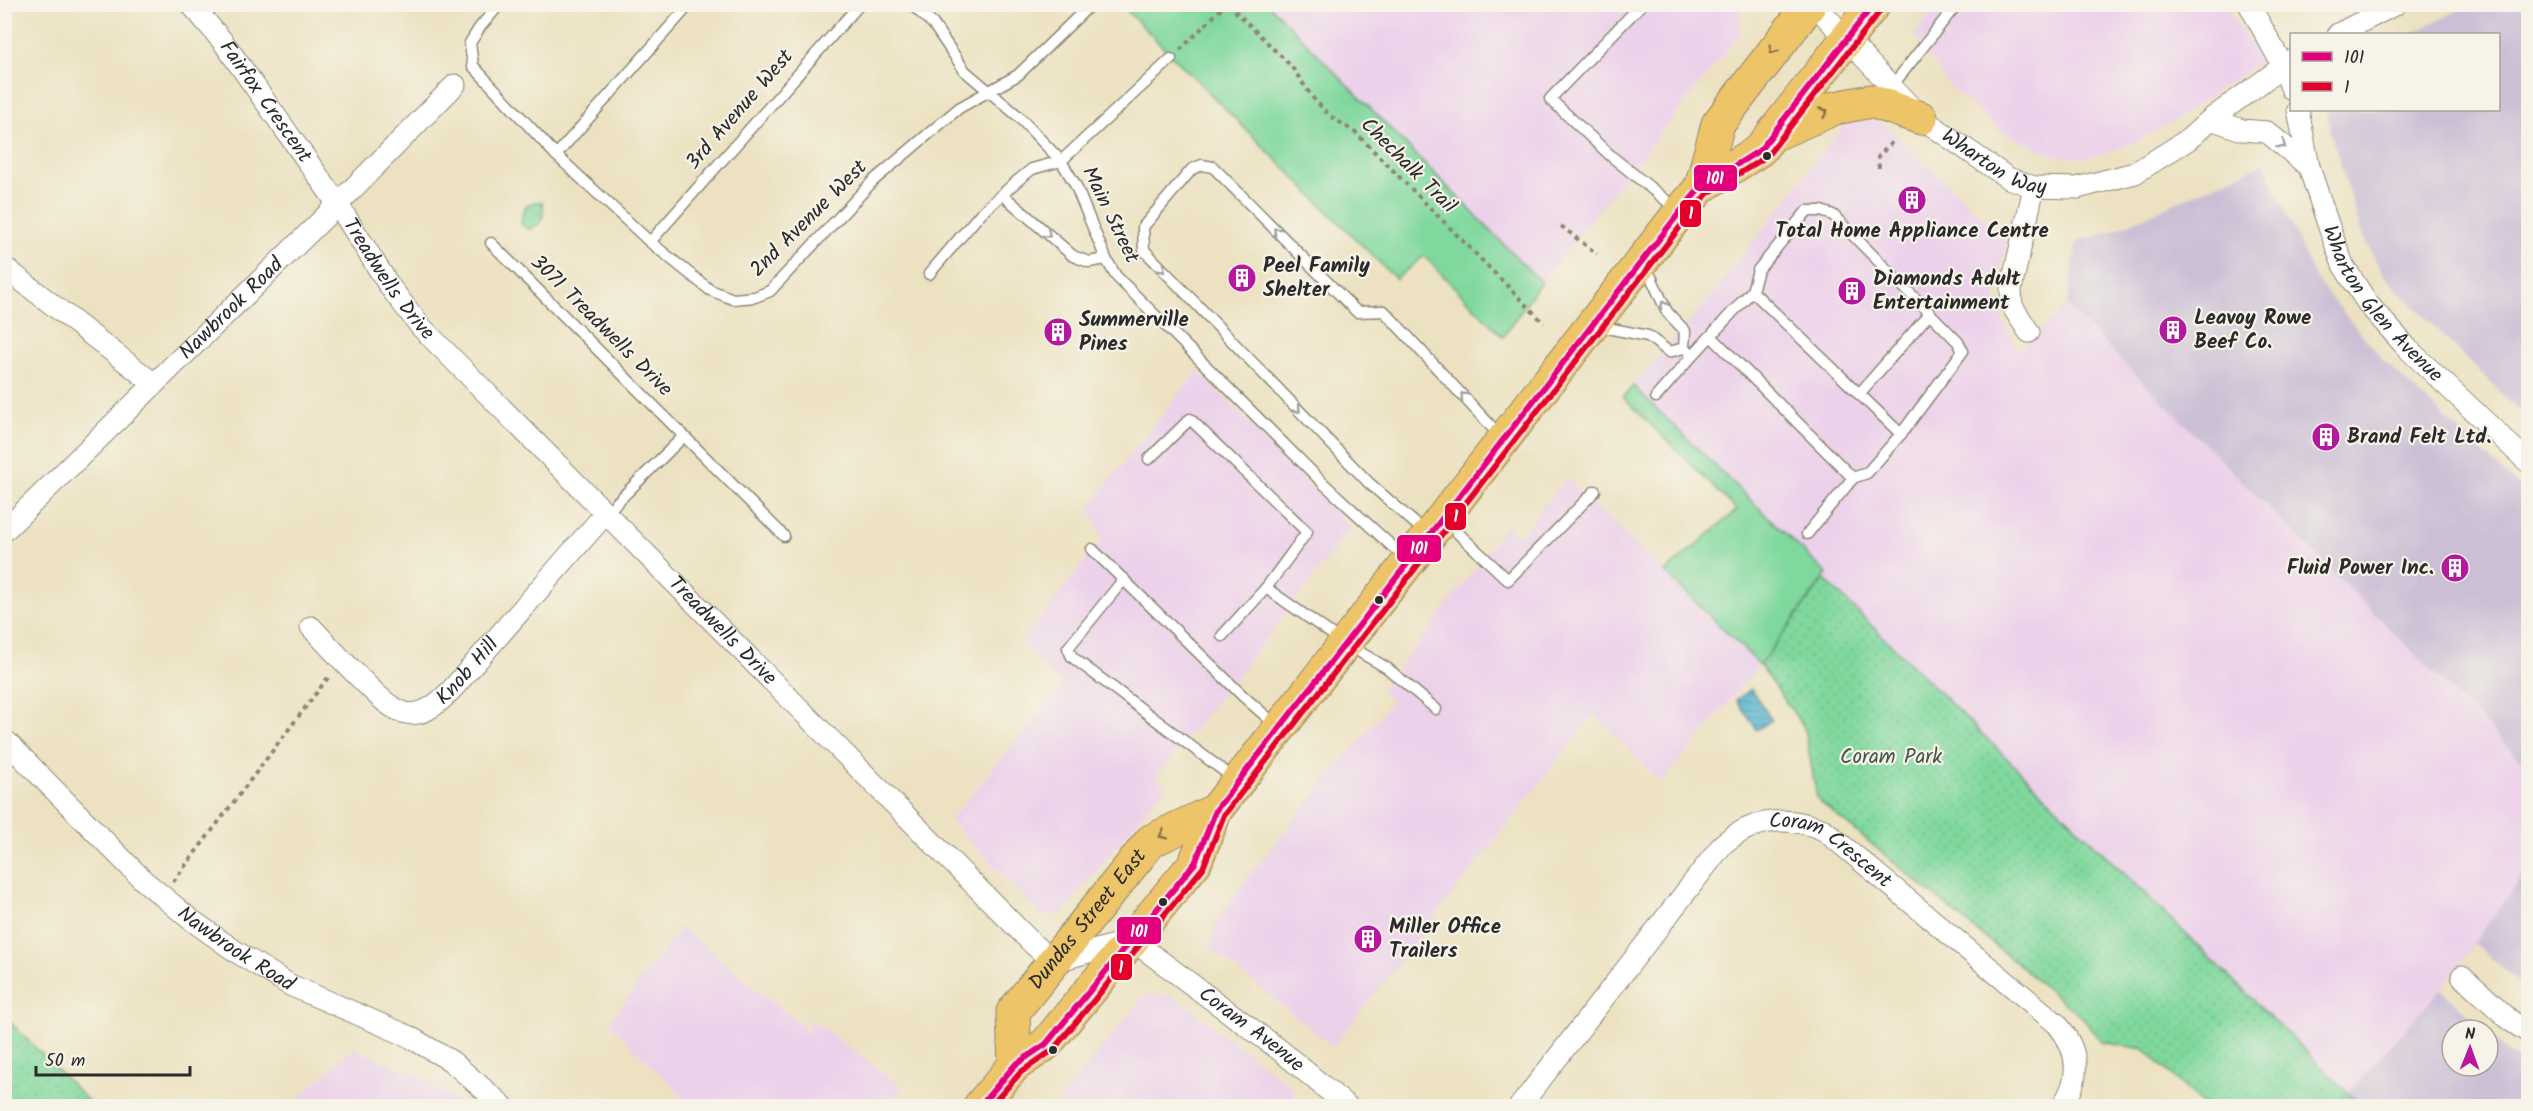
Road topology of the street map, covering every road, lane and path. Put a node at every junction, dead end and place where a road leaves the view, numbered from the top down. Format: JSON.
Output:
{"nodes":[{"id":1,"x":191,"y":4,"type":"edge"},
{"id":2,"x":500,"y":4,"type":"edge"},
{"id":3,"x":690,"y":4,"type":"edge"},
{"id":4,"x":860,"y":4,"type":"edge"},
{"id":5,"x":911,"y":4,"type":"edge"},
{"id":6,"x":1091,"y":4,"type":"edge"},
{"id":7,"x":1227,"y":4,"type":"edge"},
{"id":8,"x":1642,"y":4,"type":"edge"},
{"id":9,"x":1812,"y":4,"type":"edge"},
{"id":10,"x":1874,"y":4,"type":"edge"},
{"id":11,"x":1957,"y":4,"type":"edge"},
{"id":12,"x":2249,"y":4,"type":"edge"},
{"id":13,"x":2397,"y":4,"type":"edge"},
{"id":14,"x":2340,"y":33,"type":"edge"},
{"id":15,"x":1848,"y":40,"type":"junction"},
{"id":16,"x":1171,"y":59,"type":"joint"},
{"id":17,"x":2287,"y":63,"type":"edge"},
{"id":18,"x":2290,"y":79,"type":"edge"},
{"id":19,"x":455,"y":85,"type":"dead end"},
{"id":20,"x":1892,"y":86,"type":"junction"},
{"id":21,"x":988,"y":91,"type":"junction"},
{"id":22,"x":2298,"y":111,"type":"edge"},
{"id":23,"x":1921,"y":118,"type":"junction"},
{"id":24,"x":2211,"y":119,"type":"junction"},
{"id":25,"x":1771,"y":136,"type":"junction"},
{"id":26,"x":1893,"y":141,"type":"dead end"},
{"id":27,"x":556,"y":154,"type":"junction"},
{"id":28,"x":1061,"y":161,"type":"junction"},
{"id":29,"x":2309,"y":167,"type":"junction"},
{"id":30,"x":1879,"y":168,"type":"dead end"},
{"id":31,"x":2034,"y":187,"type":"junction"},
{"id":32,"x":1003,"y":195,"type":"junction"},
{"id":33,"x":1690,"y":199,"type":"junction"},
{"id":34,"x":337,"y":203,"type":"junction"},
{"id":35,"x":1561,"y":226,"type":"dead end"},
{"id":36,"x":650,"y":242,"type":"junction"},
{"id":37,"x":491,"y":243,"type":"dead end"},
{"id":38,"x":1597,"y":254,"type":"dead end"},
{"id":39,"x":1106,"y":259,"type":"junction"},
{"id":40,"x":1643,"y":259,"type":"junction"},
{"id":41,"x":4,"y":267,"type":"edge"},
{"id":42,"x":929,"y":274,"type":"dead end"},
{"id":43,"x":1752,"y":291,"type":"junction"},
{"id":44,"x":1930,"y":313,"type":"junction"},
{"id":45,"x":1544,"y":323,"type":"dead end"},
{"id":46,"x":1592,"y":325,"type":"junction"},
{"id":47,"x":2029,"y":332,"type":"dead end"},
{"id":48,"x":1711,"y":336,"type":"junction"},
{"id":49,"x":1684,"y":348,"type":"junction"},
{"id":50,"x":1693,"y":355,"type":"junction"},
{"id":51,"x":153,"y":382,"type":"junction"},
{"id":52,"x":1859,"y":394,"type":"junction"},
{"id":53,"x":1656,"y":397,"type":"dead end"},
{"id":54,"x":1901,"y":434,"type":"junction"},
{"id":55,"x":683,"y":437,"type":"junction"},
{"id":56,"x":1504,"y":439,"type":"junction"},
{"id":57,"x":1149,"y":459,"type":"dead end"},
{"id":58,"x":2529,"y":462,"type":"edge"},
{"id":59,"x":1852,"y":478,"type":"junction"},
{"id":60,"x":1596,"y":491,"type":"dead end"},
{"id":61,"x":605,"y":514,"type":"junction"},
{"id":62,"x":1436,"y":527,"type":"junction"},
{"id":63,"x":4,"y":531,"type":"edge"},
{"id":64,"x":1807,"y":534,"type":"dead end"},
{"id":65,"x":784,"y":536,"type":"dead end"},
{"id":66,"x":1092,"y":549,"type":"dead end"},
{"id":67,"x":1409,"y":562,"type":"junction"},
{"id":68,"x":1124,"y":579,"type":"junction"},
{"id":69,"x":1266,"y":588,"type":"junction"},
{"id":70,"x":311,"y":627,"type":"dead end"},
{"id":71,"x":1222,"y":636,"type":"dead end"},
{"id":72,"x":1346,"y":644,"type":"junction"},
{"id":73,"x":341,"y":660,"type":"junction"},
{"id":74,"x":1436,"y":708,"type":"dead end"},
{"id":75,"x":1280,"y":728,"type":"junction"},
{"id":76,"x":4,"y":739,"type":"edge"},
{"id":77,"x":1239,"y":782,"type":"junction"},
{"id":78,"x":1216,"y":810,"type":"junction"},
{"id":79,"x":162,"y":897,"type":"junction"},
{"id":80,"x":1143,"y":948,"type":"junction"},
{"id":81,"x":1053,"y":962,"type":"junction"},
{"id":82,"x":2462,"y":976,"type":"dead end"},
{"id":83,"x":2529,"y":1032,"type":"edge"},
{"id":84,"x":1015,"y":1065,"type":"junction"},
{"id":85,"x":503,"y":1107,"type":"edge"},
{"id":86,"x":980,"y":1107,"type":"edge"},
{"id":87,"x":1347,"y":1107,"type":"edge"},
{"id":88,"x":1520,"y":1107,"type":"edge"},
{"id":89,"x":2062,"y":1107,"type":"edge"}],
"edges":[{"from":1,"to":34,"type":"street","name":"Fairfox Crescent"},
{"from":2,"to":27,"type":"lane","name":"2nd Avenue West"},
{"from":3,"to":27,"type":"lane"},
{"from":4,"to":36,"type":"lane","name":"3rd Avenue West"},
{"from":5,"to":21,"type":"lane","name":"Main Street"},
{"from":6,"to":21,"type":"lane","name":"2nd Avenue West"},
{"from":7,"to":16,"type":"path"},
{"from":7,"to":45,"type":"path","name":"Chechalk Trail"},
{"from":8,"to":33,"type":"lane"},
{"from":9,"to":15,"type":"street","name":"Wharton Way"},
{"from":9,"to":33,"type":"main road","name":"Dundas Street East","one_way":true},
{"from":10,"to":15,"type":"main road","name":"Dundas Street East"},
{"from":11,"to":20,"type":"lane"},
{"from":12,"to":17,"type":"street"},
{"from":13,"to":14,"type":"street"},
{"from":15,"to":20,"type":"street","name":"Wharton Way"},
{"from":15,"to":25,"type":"main road","name":"Dundas Street East"},
{"from":16,"to":28,"type":"lane"},
{"from":17,"to":18,"type":"street"},
{"from":17,"to":24,"type":"street","name":"Wharton Way"},
{"from":19,"to":34,"type":"street","name":"Nawbrook Road"},
{"from":20,"to":23,"type":"street","name":"Wharton Way"},
{"from":21,"to":28,"type":"lane","name":"Main Street"},
{"from":21,"to":36,"type":"lane","name":"2nd Avenue West"},
{"from":22,"to":29,"type":"street","name":"Wharton Glen Avenue"},
{"from":25,"to":23,"type":"main road","one_way":true},
{"from":23,"to":31,"type":"street","name":"Wharton Way"},
{"from":24,"to":29,"type":"street","one_way":true},
{"from":24,"to":31,"type":"street","name":"Wharton Way"},
{"from":25,"to":33,"type":"main road","name":"Dundas Street East"},
{"from":26,"to":30,"type":"path"},
{"from":27,"to":36,"type":"lane","name":"2nd Avenue West"},
{"from":28,"to":32,"type":"lane"},
{"from":28,"to":39,"type":"lane","name":"Main Street"},
{"from":29,"to":58,"type":"street","name":"Wharton Glen Avenue"},
{"from":31,"to":47,"type":"street"},
{"from":32,"to":39,"type":"lane","one_way":true},
{"from":32,"to":42,"type":"lane"},
{"from":33,"to":40,"type":"main road","name":"Dundas Street East"},
{"from":34,"to":51,"type":"street","name":"Nawbrook Road"},
{"from":34,"to":61,"type":"street","name":"Treadwells Drive"},
{"from":35,"to":38,"type":"path"},
{"from":37,"to":55,"type":"lane","name":"3071 Treadwells Drive"},
{"from":39,"to":67,"type":"lane","name":"Main Street"},
{"from":40,"to":46,"type":"main road","name":"Dundas Street East"},
{"from":49,"to":40,"type":"lane","one_way":true},
{"from":41,"to":51,"type":"street"},
{"from":43,"to":44,"type":"lane"},
{"from":43,"to":48,"type":"lane"},
{"from":43,"to":52,"type":"lane"},
{"from":44,"to":52,"type":"lane"},
{"from":44,"to":54,"type":"lane"},
{"from":46,"to":49,"type":"lane"},
{"from":46,"to":56,"type":"main road","name":"Dundas Street East"},
{"from":48,"to":50,"type":"lane"},
{"from":48,"to":59,"type":"lane"},
{"from":49,"to":50,"type":"lane"},
{"from":50,"to":53,"type":"lane"},
{"from":51,"to":63,"type":"street","name":"Nawbrook Road"},
{"from":52,"to":54,"type":"lane"},
{"from":54,"to":59,"type":"lane"},
{"from":55,"to":61,"type":"lane"},
{"from":55,"to":65,"type":"lane","name":"3071 Treadwells Drive"},
{"from":56,"to":62,"type":"main road","name":"Dundas Street East"},
{"from":56,"to":62,"type":"lane","one_way":true},
{"from":57,"to":69,"type":"lane"},
{"from":59,"to":64,"type":"lane"},
{"from":60,"to":62,"type":"lane"},
{"from":61,"to":73,"type":"street","name":"Knob Hill"},
{"from":61,"to":81,"type":"street","name":"Treadwells Drive"},
{"from":62,"to":67,"type":"main road","name":"Dundas Street East"},
{"from":66,"to":68,"type":"lane"},
{"from":67,"to":72,"type":"main road","name":"Dundas Street East"},
{"from":68,"to":75,"type":"lane"},
{"from":68,"to":77,"type":"lane"},
{"from":69,"to":71,"type":"lane"},
{"from":69,"to":72,"type":"lane"},
{"from":70,"to":73,"type":"street","name":"Knob Hill"},
{"from":72,"to":74,"type":"lane"},
{"from":72,"to":75,"type":"main road","name":"Dundas Street East"},
{"from":73,"to":79,"type":"path"},
{"from":75,"to":77,"type":"main road","name":"Dundas Street East"},
{"from":76,"to":79,"type":"street","name":"Nawbrook Road"},
{"from":77,"to":78,"type":"main road","name":"Dundas Street East"},
{"from":78,"to":80,"type":"main road","name":"Dundas Street East"},
{"from":78,"to":81,"type":"main road","name":"Dundas Street East","one_way":true},
{"from":79,"to":85,"type":"street","name":"Nawbrook Road"},
{"from":80,"to":81,"type":"street"},
{"from":80,"to":84,"type":"main road","name":"Dundas Street East"},
{"from":80,"to":87,"type":"street","name":"Coram Avenue"},
{"from":81,"to":84,"type":"main road","name":"Dundas Street East"},
{"from":82,"to":83,"type":"street"},
{"from":84,"to":86,"type":"main road","name":"Dundas Street East"},
{"from":88,"to":89,"type":"street","name":"Coram Crescent"}]}
